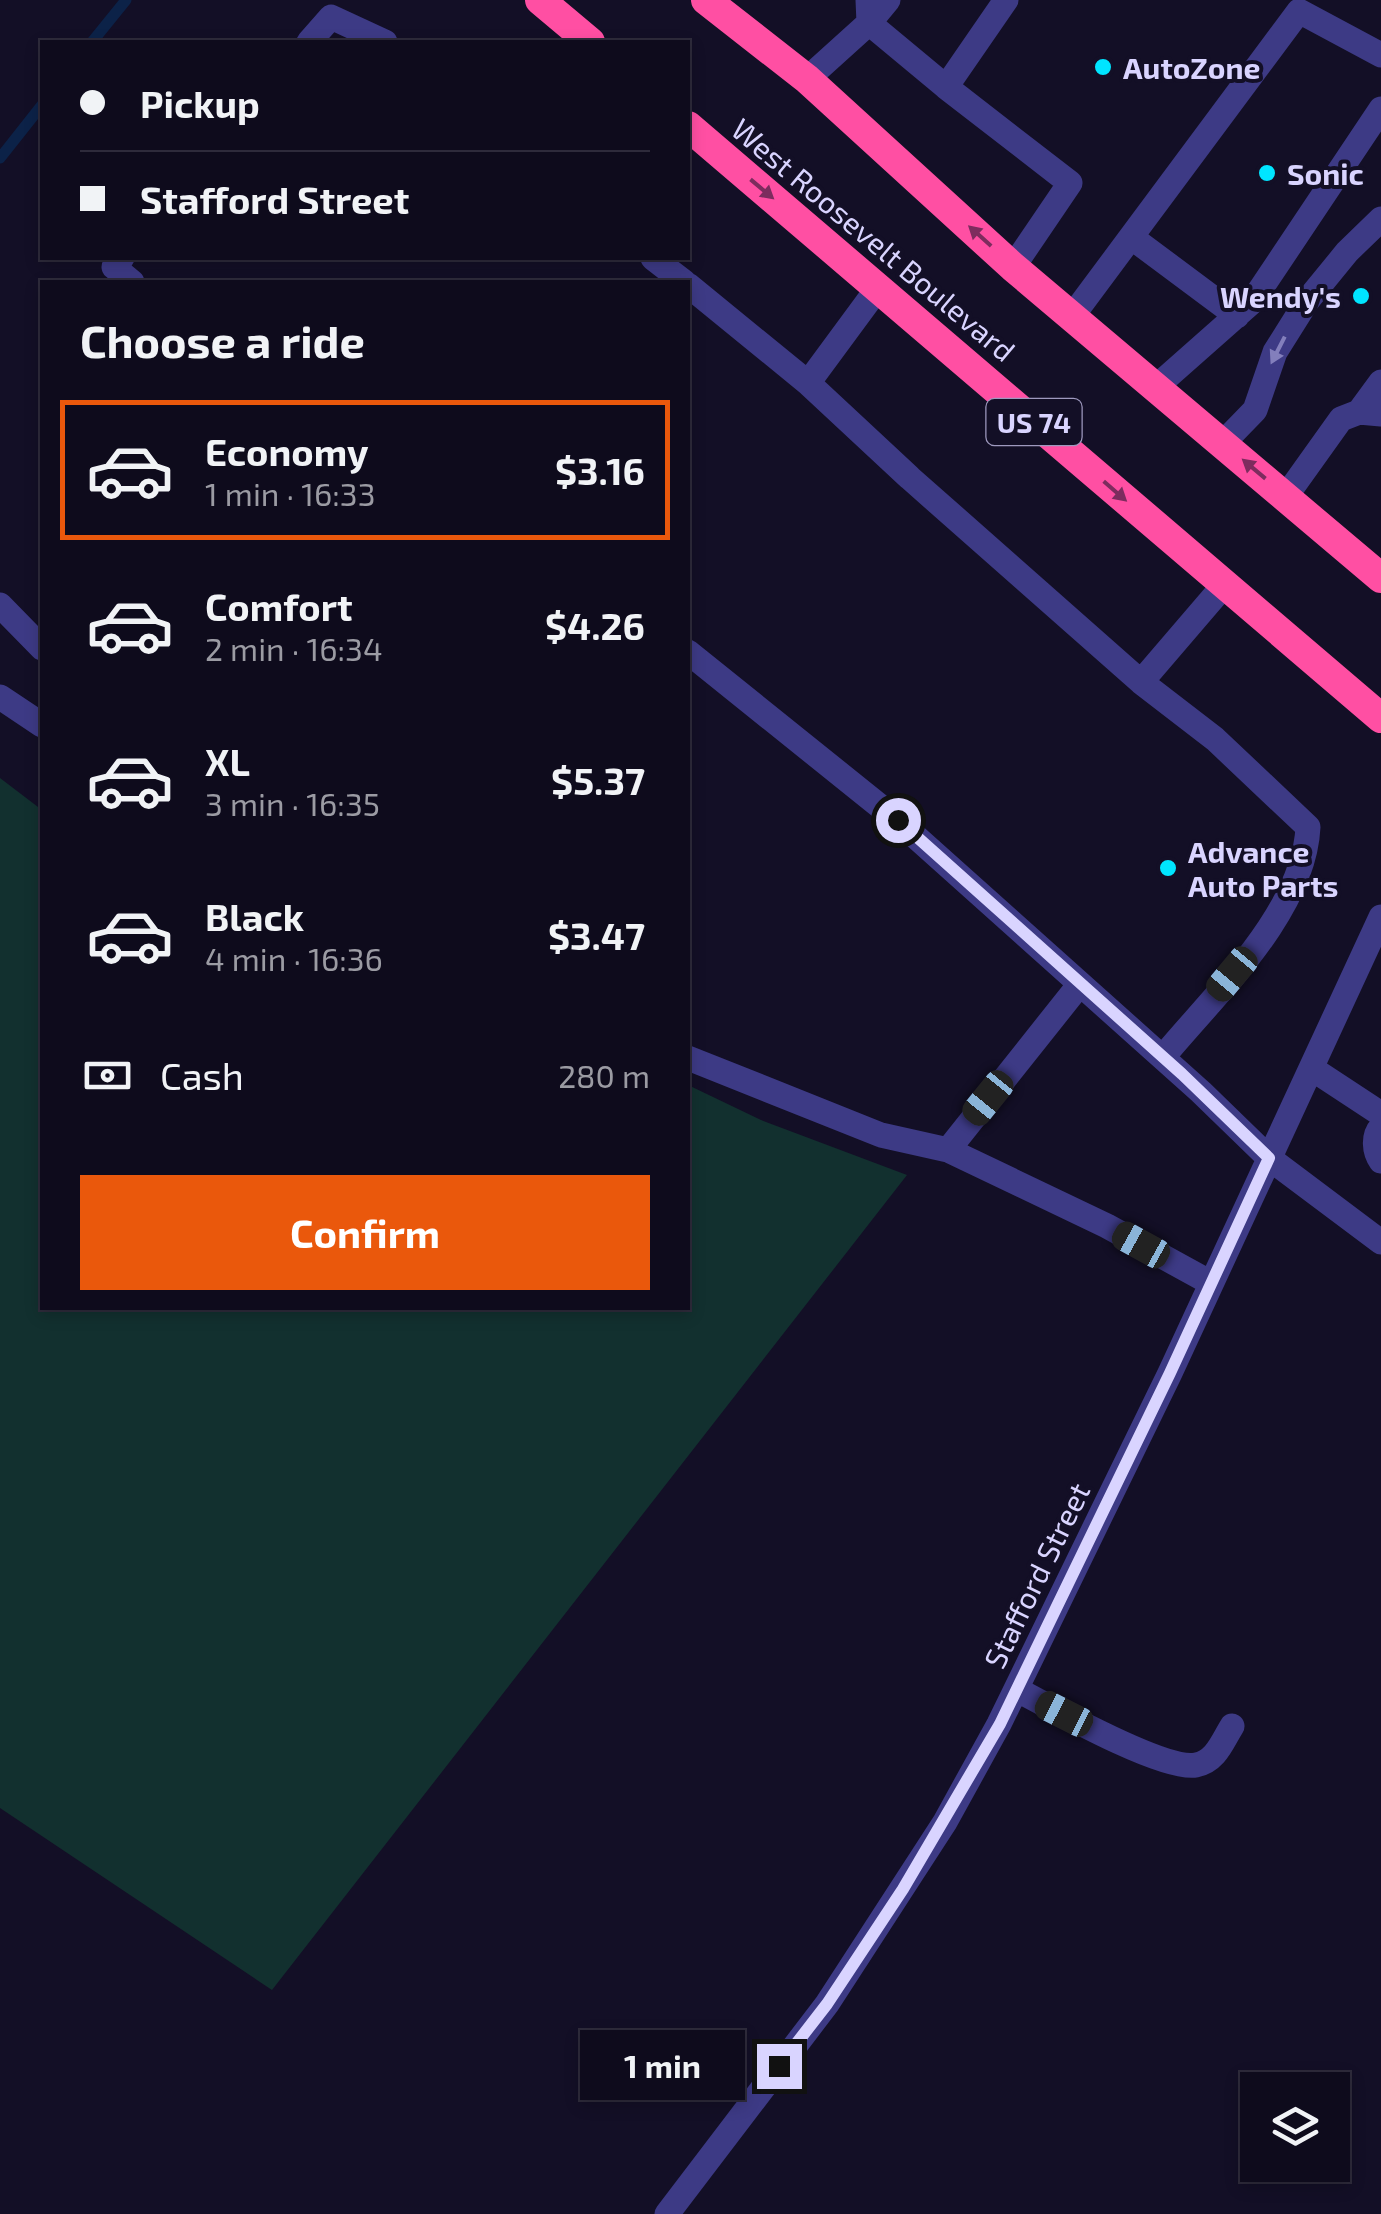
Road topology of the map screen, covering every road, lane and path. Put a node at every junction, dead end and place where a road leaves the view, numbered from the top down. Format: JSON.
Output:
{"nodes":[{"id":1,"x":540,"y":0,"type":"edge"},
{"id":2,"x":706,"y":0,"type":"edge"},
{"id":3,"x":888,"y":0,"type":"edge"},
{"id":4,"x":1006,"y":0,"type":"edge"},
{"id":5,"x":868,"y":12,"type":"edge"},
{"id":6,"x":311,"y":40,"type":"edge"},
{"id":7,"x":380,"y":40,"type":"edge"},
{"id":8,"x":588,"y":40,"type":"edge"},
{"id":9,"x":1381,"y":54,"type":"edge"},
{"id":10,"x":807,"y":78,"type":"junction"},
{"id":11,"x":946,"y":86,"type":"junction"},
{"id":12,"x":1381,"y":108,"type":"edge"},
{"id":13,"x":690,"y":128,"type":"edge"},
{"id":14,"x":1381,"y":219,"type":"edge"},
{"id":15,"x":1131,"y":237,"type":"junction"},
{"id":16,"x":120,"y":260,"type":"edge"},
{"id":17,"x":656,"y":260,"type":"edge"},
{"id":18,"x":1013,"y":267,"type":"junction"},
{"id":19,"x":130,"y":280,"type":"edge"},
{"id":20,"x":681,"y":280,"type":"edge"},
{"id":21,"x":690,"y":287,"type":"edge"},
{"id":22,"x":878,"y":288,"type":"junction"},
{"id":23,"x":1073,"y":315,"type":"junction"},
{"id":24,"x":1236,"y":316,"type":"junction"},
{"id":25,"x":808,"y":382,"type":"junction"},
{"id":26,"x":1381,"y":382,"type":"edge"},
{"id":27,"x":1157,"y":386,"type":"junction"},
{"id":28,"x":1370,"y":413,"type":"edge"},
{"id":29,"x":1223,"y":442,"type":"junction"},
{"id":30,"x":1286,"y":496,"type":"junction"},
{"id":31,"x":1381,"y":578,"type":"edge"},
{"id":32,"x":1225,"y":584,"type":"junction"},
{"id":33,"x":0,"y":605,"type":"edge"},
{"id":34,"x":40,"y":646,"type":"edge"},
{"id":35,"x":690,"y":654,"type":"edge"},
{"id":36,"x":1142,"y":682,"type":"junction"},
{"id":37,"x":0,"y":697,"type":"edge"},
{"id":38,"x":1381,"y":718,"type":"edge"},
{"id":39,"x":40,"y":724,"type":"edge"},
{"id":40,"x":1381,"y":917,"type":"edge"},
{"id":41,"x":1080,"y":984,"type":"junction"},
{"id":42,"x":1163,"y":1058,"type":"junction"},
{"id":43,"x":690,"y":1059,"type":"edge"},
{"id":44,"x":1311,"y":1068,"type":"junction"},
{"id":45,"x":1381,"y":1114,"type":"edge"},
{"id":46,"x":1381,"y":1126,"type":"edge"},
{"id":47,"x":948,"y":1150,"type":"junction"},
{"id":48,"x":1269,"y":1158,"type":"junction"},
{"id":49,"x":1381,"y":1161,"type":"edge"},
{"id":50,"x":1381,"y":1242,"type":"edge"},
{"id":51,"x":1210,"y":1283,"type":"junction"},
{"id":52,"x":1016,"y":1689,"type":"junction"},
{"id":53,"x":1232,"y":1726,"type":"dead end"},
{"id":54,"x":667,"y":2214,"type":"edge"}],
"edges":[{"from":1,"to":8,"type":"highway"},
{"from":2,"to":10,"type":"highway"},
{"from":3,"to":5,"type":"street"},
{"from":4,"to":11,"type":"street"},
{"from":5,"to":10,"type":"street"},
{"from":5,"to":11,"type":"street"},
{"from":6,"to":7,"type":"street"},
{"from":9,"to":15,"type":"street"},
{"from":18,"to":10,"type":"highway","one_way":true},
{"from":11,"to":18,"type":"street"},
{"from":12,"to":24,"type":"street"},
{"from":13,"to":22,"type":"highway","name":"West Roosevelt Boulevard","number":"US 74","one_way":true},
{"from":14,"to":29,"type":"street","one_way":true},
{"from":15,"to":23,"type":"street"},
{"from":15,"to":24,"type":"street"},
{"from":16,"to":19,"type":"street"},
{"from":17,"to":20,"type":"street"},
{"from":18,"to":23,"type":"highway"},
{"from":21,"to":25,"type":"street"},
{"from":22,"to":25,"type":"street"},
{"from":22,"to":32,"type":"highway","name":"West Roosevelt Boulevard","number":"US 74","one_way":true},
{"from":23,"to":27,"type":"highway"},
{"from":24,"to":27,"type":"street"},
{"from":25,"to":36,"type":"street"},
{"from":26,"to":28,"type":"street"},
{"from":27,"to":29,"type":"highway"},
{"from":28,"to":30,"type":"street"},
{"from":30,"to":29,"type":"highway","one_way":true},
{"from":30,"to":31,"type":"highway"},
{"from":32,"to":36,"type":"street"},
{"from":32,"to":38,"type":"highway","name":"West Roosevelt Boulevard","number":"US 74"},
{"from":33,"to":34,"type":"street"},
{"from":35,"to":41,"type":"street"},
{"from":36,"to":42,"type":"street"},
{"from":37,"to":39,"type":"street"},
{"from":40,"to":44,"type":"street","name":"Stafford Street"},
{"from":41,"to":42,"type":"street"},
{"from":41,"to":47,"type":"street"},
{"from":42,"to":48,"type":"street"},
{"from":43,"to":47,"type":"street"},
{"from":44,"to":45,"type":"street"},
{"from":44,"to":48,"type":"street","name":"Stafford Street"},
{"from":46,"to":49,"type":"street"},
{"from":47,"to":51,"type":"street"},
{"from":48,"to":50,"type":"street"},
{"from":48,"to":51,"type":"street","name":"Stafford Street"},
{"from":51,"to":52,"type":"street","name":"Stafford Street"},
{"from":52,"to":53,"type":"street"},
{"from":52,"to":54,"type":"street","name":"Stafford Street"}]}
